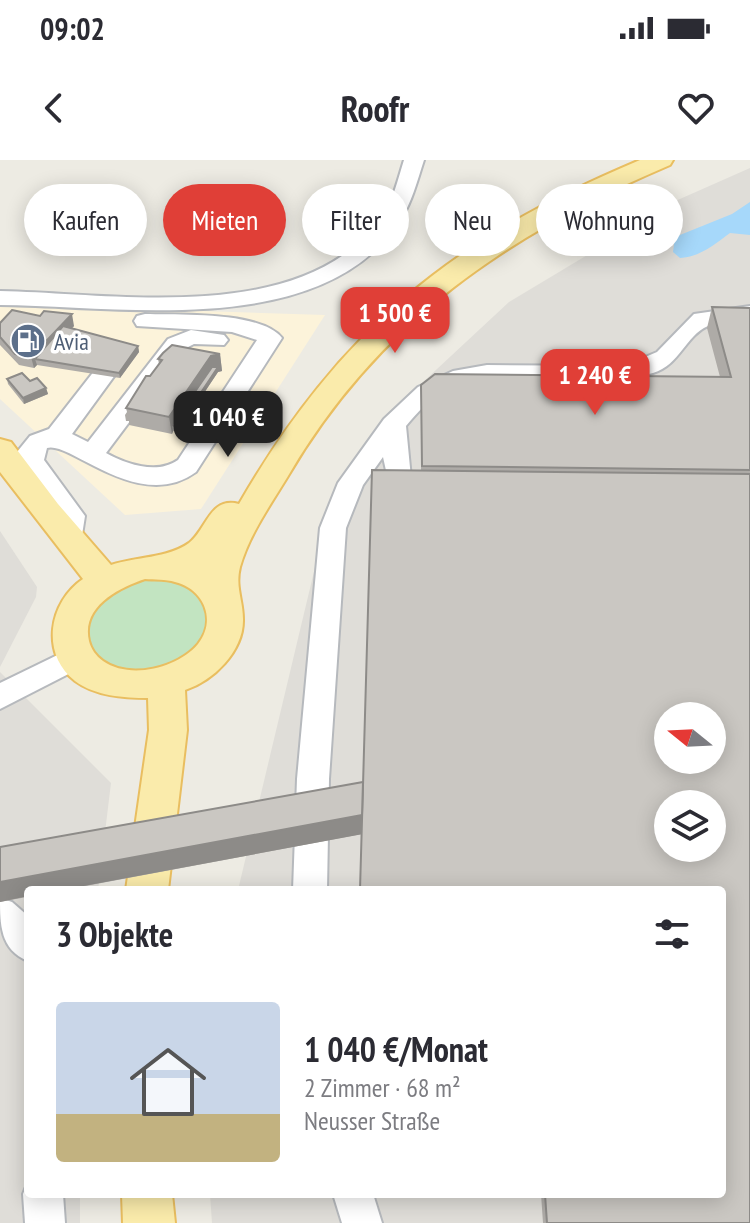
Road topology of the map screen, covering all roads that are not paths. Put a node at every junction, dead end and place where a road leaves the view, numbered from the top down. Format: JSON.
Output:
{"nodes":[{"id":1,"x":414,"y":160,"type":"edge"},
{"id":2,"x":616,"y":160,"type":"edge"},
{"id":3,"x":661,"y":160,"type":"edge"},
{"id":4,"x":0,"y":298,"type":"edge"},
{"id":5,"x":750,"y":313,"type":"edge"},
{"id":6,"x":142,"y":321,"type":"junction"},
{"id":7,"x":259,"y":354,"type":"junction"},
{"id":8,"x":103,"y":375,"type":"edge"},
{"id":9,"x":393,"y":425,"type":"junction"},
{"id":10,"x":61,"y":430,"type":"junction"},
{"id":11,"x":107,"y":433,"type":"junction"},
{"id":12,"x":0,"y":449,"type":"edge"},
{"id":13,"x":91,"y":455,"type":"junction"},
{"id":14,"x":398,"y":478,"type":"edge"},
{"id":15,"x":70,"y":541,"type":"junction"},
{"id":16,"x":164,"y":566,"type":"junction"},
{"id":17,"x":104,"y":580,"type":"junction"},
{"id":18,"x":220,"y":593,"type":"junction"},
{"id":19,"x":76,"y":657,"type":"junction"},
{"id":20,"x":166,"y":681,"type":"junction"},
{"id":21,"x":0,"y":697,"type":"edge"},
{"id":22,"x":148,"y":886,"type":"edge"},
{"id":23,"x":310,"y":886,"type":"edge"},
{"id":24,"x":0,"y":913,"type":"edge"},
{"id":25,"x":24,"y":938,"type":"edge"},
{"id":26,"x":43,"y":1198,"type":"edge"},
{"id":27,"x":147,"y":1198,"type":"edge"},
{"id":28,"x":354,"y":1198,"type":"edge"},
{"id":29,"x":45,"y":1223,"type":"edge"},
{"id":30,"x":149,"y":1223,"type":"edge"},
{"id":31,"x":362,"y":1223,"type":"edge"}],
"edges":[{"from":1,"to":6,"type":"street"},
{"from":2,"to":16,"type":"main road"},
{"from":3,"to":18,"type":"main road"},
{"from":4,"to":6,"type":"street"},
{"from":5,"to":9,"type":"street"},
{"from":6,"to":7,"type":"street"},
{"from":7,"to":11,"type":"street"},
{"from":7,"to":13,"type":"street"},
{"from":8,"to":10,"type":"street"},
{"from":9,"to":14,"type":"street"},
{"from":9,"to":23,"type":"street"},
{"from":10,"to":11,"type":"street"},
{"from":10,"to":13,"type":"street"},
{"from":10,"to":15,"type":"street"},
{"from":11,"to":13,"type":"street"},
{"from":12,"to":15,"type":"main road"},
{"from":15,"to":17,"type":"main road"},
{"from":16,"to":17,"type":"main road"},
{"from":16,"to":18,"type":"main road"},
{"from":17,"to":19,"type":"main road"},
{"from":18,"to":20,"type":"main road"},
{"from":19,"to":20,"type":"main road"},
{"from":19,"to":21,"type":"street"},
{"from":20,"to":22,"type":"main road"},
{"from":24,"to":25,"type":"street"},
{"from":26,"to":29,"type":"street"},
{"from":27,"to":30,"type":"main road"},
{"from":28,"to":31,"type":"street"}]}
